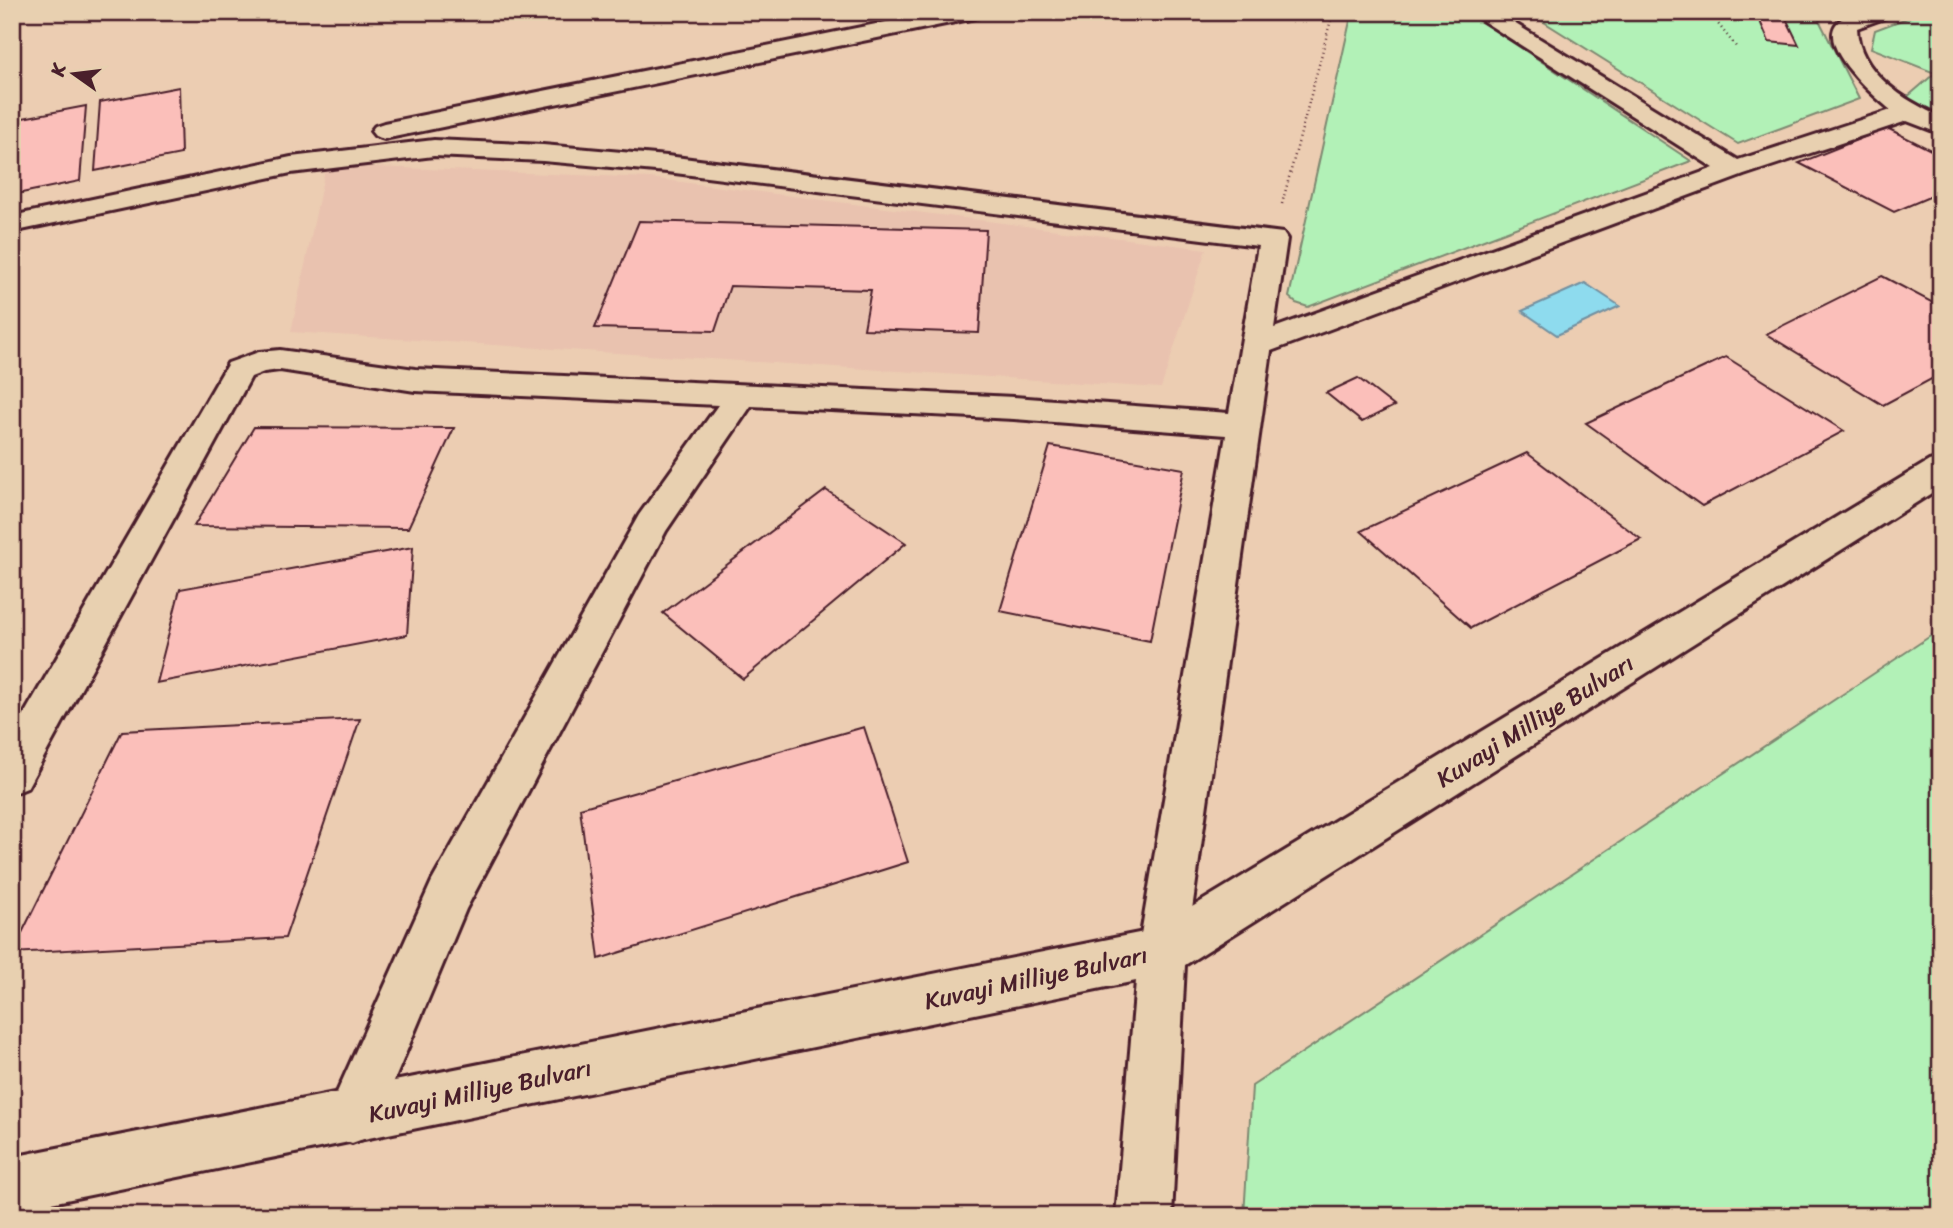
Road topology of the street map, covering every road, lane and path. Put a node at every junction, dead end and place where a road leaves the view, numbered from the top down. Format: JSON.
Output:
{"nodes":[{"id":1,"x":970,"y":12,"type":"edge"},
{"id":2,"x":1333,"y":12,"type":"edge"},
{"id":3,"x":1480,"y":12,"type":"edge"},
{"id":4,"x":1715,"y":12,"type":"edge"},
{"id":5,"x":1879,"y":12,"type":"edge"},
{"id":6,"x":1737,"y":48,"type":"dead end"},
{"id":7,"x":1909,"y":112,"type":"junction"},
{"id":8,"x":1941,"y":127,"type":"edge"},
{"id":9,"x":365,"y":135,"type":"dead end"},
{"id":10,"x":1735,"y":169,"type":"junction"},
{"id":11,"x":12,"y":224,"type":"edge"},
{"id":12,"x":1273,"y":239,"type":"junction"},
{"id":13,"x":1255,"y":346,"type":"junction"},
{"id":14,"x":741,"y":396,"type":"junction"},
{"id":15,"x":1242,"y":425,"type":"junction"},
{"id":16,"x":1941,"y":470,"type":"edge"},
{"id":17,"x":12,"y":775,"type":"edge"},
{"id":18,"x":1162,"y":952,"type":"junction"},
{"id":19,"x":352,"y":1117,"type":"junction"},
{"id":20,"x":12,"y":1184,"type":"edge"},
{"id":21,"x":1144,"y":1216,"type":"edge"}],
"edges":[{"from":1,"to":9,"type":"street"},
{"from":2,"to":12,"type":"path"},
{"from":3,"to":10,"type":"street"},
{"from":4,"to":6,"type":"path"},
{"from":5,"to":7,"type":"street"},
{"from":7,"to":8,"type":"street"},
{"from":7,"to":10,"type":"street"},
{"from":10,"to":13,"type":"street"},
{"from":11,"to":12,"type":"street"},
{"from":12,"to":13,"type":"street"},
{"from":13,"to":15,"type":"street"},
{"from":14,"to":15,"type":"street"},
{"from":14,"to":17,"type":"street"},
{"from":14,"to":19,"type":"street"},
{"from":15,"to":18,"type":"street"},
{"from":16,"to":18,"type":"street","name":"Kuvayi Milliye Bulvarı"},
{"from":18,"to":19,"type":"street","name":"Kuvayi Milliye Bulvarı"},
{"from":18,"to":21,"type":"street"},
{"from":19,"to":20,"type":"street","name":"Kuvayi Milliye Bulvarı"}]}
